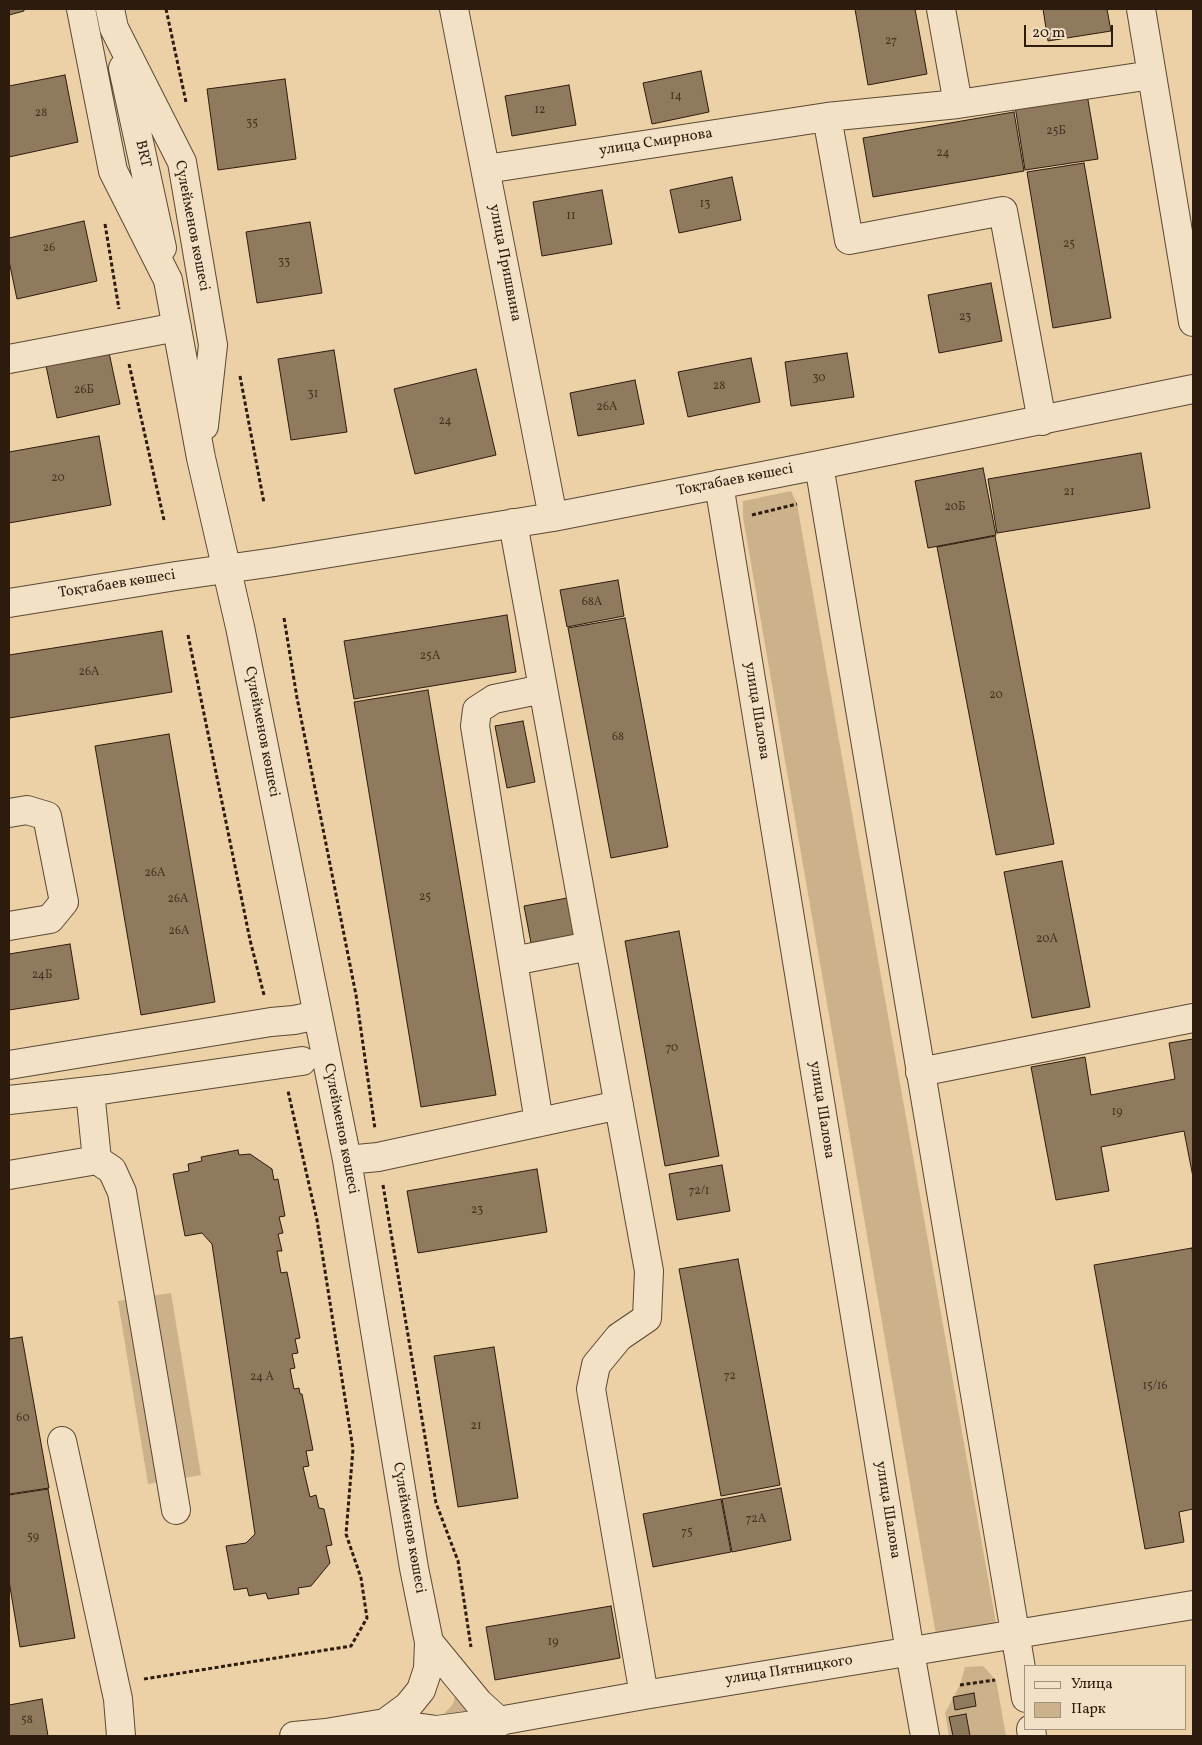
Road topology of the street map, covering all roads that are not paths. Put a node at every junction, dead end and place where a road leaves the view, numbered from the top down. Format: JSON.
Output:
{"nodes":[{"id":1,"x":81,"y":9,"type":"edge"},
{"id":2,"x":454,"y":9,"type":"edge"},
{"id":3,"x":941,"y":9,"type":"edge"},
{"id":4,"x":1141,"y":9,"type":"edge"},
{"id":5,"x":112,"y":18,"type":"edge"},
{"id":6,"x":1152,"y":75,"type":"junction"},
{"id":7,"x":958,"y":104,"type":"junction"},
{"id":8,"x":827,"y":117,"type":"junction"},
{"id":9,"x":486,"y":169,"type":"junction"},
{"id":10,"x":168,"y":280,"type":"junction"},
{"id":11,"x":1193,"y":322,"type":"edge"},
{"id":12,"x":178,"y":327,"type":"junction"},
{"id":13,"x":9,"y":359,"type":"edge"},
{"id":14,"x":1193,"y":390,"type":"edge"},
{"id":15,"x":1042,"y":421,"type":"junction"},
{"id":16,"x":201,"y":458,"type":"junction"},
{"id":17,"x":819,"y":466,"type":"junction"},
{"id":18,"x":720,"y":484,"type":"junction"},
{"id":19,"x":552,"y":517,"type":"junction"},
{"id":20,"x":512,"y":523,"type":"junction"},
{"id":21,"x":226,"y":569,"type":"junction"},
{"id":22,"x":9,"y":603,"type":"edge"},
{"id":23,"x":543,"y":690,"type":"junction"},
{"id":24,"x":9,"y":813,"type":"edge"},
{"id":25,"x":9,"y":926,"type":"edge"},
{"id":26,"x":590,"y":946,"type":"junction"},
{"id":27,"x":513,"y":961,"type":"junction"},
{"id":28,"x":318,"y":1015,"type":"junction"},
{"id":29,"x":1193,"y":1018,"type":"edge"},
{"id":30,"x":292,"y":1063,"type":"road end"},
{"id":31,"x":9,"y":1065,"type":"edge"},
{"id":32,"x":920,"y":1072,"type":"junction"},
{"id":33,"x":90,"y":1091,"type":"junction"},
{"id":34,"x":9,"y":1100,"type":"edge"},
{"id":35,"x":619,"y":1105,"type":"junction"},
{"id":36,"x":539,"y":1122,"type":"junction"},
{"id":37,"x":97,"y":1160,"type":"junction"},
{"id":38,"x":347,"y":1160,"type":"junction"},
{"id":39,"x":9,"y":1176,"type":"edge"},
{"id":40,"x":62,"y":1441,"type":"dead end"},
{"id":41,"x":176,"y":1510,"type":"dead end"},
{"id":42,"x":1193,"y":1604,"type":"edge"},
{"id":43,"x":1014,"y":1634,"type":"junction"},
{"id":44,"x":428,"y":1642,"type":"junction"},
{"id":45,"x":910,"y":1652,"type":"junction"},
{"id":46,"x":1024,"y":1687,"type":"edge"},
{"id":47,"x":644,"y":1695,"type":"junction"},
{"id":48,"x":500,"y":1722,"type":"junction"},
{"id":49,"x":385,"y":1723,"type":"junction"},
{"id":50,"x":323,"y":1735,"type":"edge"},
{"id":51,"x":121,"y":1736,"type":"edge"},
{"id":52,"x":294,"y":1736,"type":"edge"},
{"id":53,"x":925,"y":1736,"type":"edge"}],
"edges":[{"from":1,"to":10,"type":"street","name":"Сүлейменов көшесі"},
{"from":2,"to":9,"type":"street","name":"улица Пришвина"},
{"from":3,"to":7,"type":"street"},
{"from":4,"to":6,"type":"street"},
{"from":5,"to":10,"type":"street","name":"BRT"},
{"from":5,"to":16,"type":"street","name":"Сүлейменов көшесі"},
{"from":6,"to":7,"type":"street","name":"улица Смирнова"},
{"from":6,"to":11,"type":"street"},
{"from":7,"to":8,"type":"street","name":"улица Смирнова"},
{"from":8,"to":9,"type":"street","name":"улица Смирнова"},
{"from":8,"to":15,"type":"street"},
{"from":9,"to":19,"type":"street","name":"улица Пришвина"},
{"from":10,"to":12,"type":"street","name":"Сүлейменов көшесі"},
{"from":12,"to":13,"type":"street"},
{"from":12,"to":16,"type":"street","name":"Сүлейменов көшесі"},
{"from":14,"to":15,"type":"street","name":"Тоқтабаев көшесі"},
{"from":15,"to":17,"type":"street","name":"Тоқтабаев көшесі"},
{"from":16,"to":21,"type":"street","name":"Сүлейменов көшесі"},
{"from":17,"to":18,"type":"street","name":"Тоқтабаев көшесі"},
{"from":17,"to":32,"type":"street"},
{"from":18,"to":19,"type":"street","name":"Тоқтабаев көшесі"},
{"from":18,"to":45,"type":"street","name":"улица Шалова"},
{"from":19,"to":20,"type":"street","name":"Тоқтабаев көшесі"},
{"from":20,"to":21,"type":"street","name":"Тоқтабаев көшесі"},
{"from":20,"to":23,"type":"street"},
{"from":21,"to":22,"type":"street","name":"Тоқтабаев көшесі"},
{"from":21,"to":28,"type":"street","name":"Сүлейменов көшесі"},
{"from":23,"to":26,"type":"street"},
{"from":23,"to":27,"type":"street"},
{"from":24,"to":25,"type":"street"},
{"from":26,"to":27,"type":"street"},
{"from":26,"to":35,"type":"street"},
{"from":27,"to":36,"type":"street"},
{"from":28,"to":31,"type":"street"},
{"from":28,"to":38,"type":"street","name":"Сүлейменов көшесі"},
{"from":29,"to":32,"type":"street"},
{"from":30,"to":33,"type":"street"},
{"from":32,"to":43,"type":"street"},
{"from":33,"to":34,"type":"street"},
{"from":33,"to":37,"type":"street"},
{"from":35,"to":36,"type":"street"},
{"from":35,"to":47,"type":"street"},
{"from":36,"to":38,"type":"street"},
{"from":37,"to":39,"type":"street"},
{"from":37,"to":41,"type":"street"},
{"from":38,"to":44,"type":"street","name":"Сүлейменов көшесі"},
{"from":40,"to":51,"type":"street"},
{"from":42,"to":43,"type":"street","name":"улица Пятницкого"},
{"from":43,"to":45,"type":"street","name":"улица Пятницкого"},
{"from":43,"to":46,"type":"street"},
{"from":44,"to":48,"type":"street"},
{"from":44,"to":49,"type":"street","name":"Сүлейменов көшесі"},
{"from":45,"to":47,"type":"street","name":"улица Пятницкого"},
{"from":45,"to":53,"type":"street","name":"улица Шалова"},
{"from":47,"to":48,"type":"street","name":"улица Пятницкого"},
{"from":48,"to":49,"type":"street","name":"улица Пятницкого"},
{"from":49,"to":50,"type":"street","name":"Сүлейменов көшесі"},
{"from":50,"to":52,"type":"street","name":"Сүлейменов көшесі"}]}
